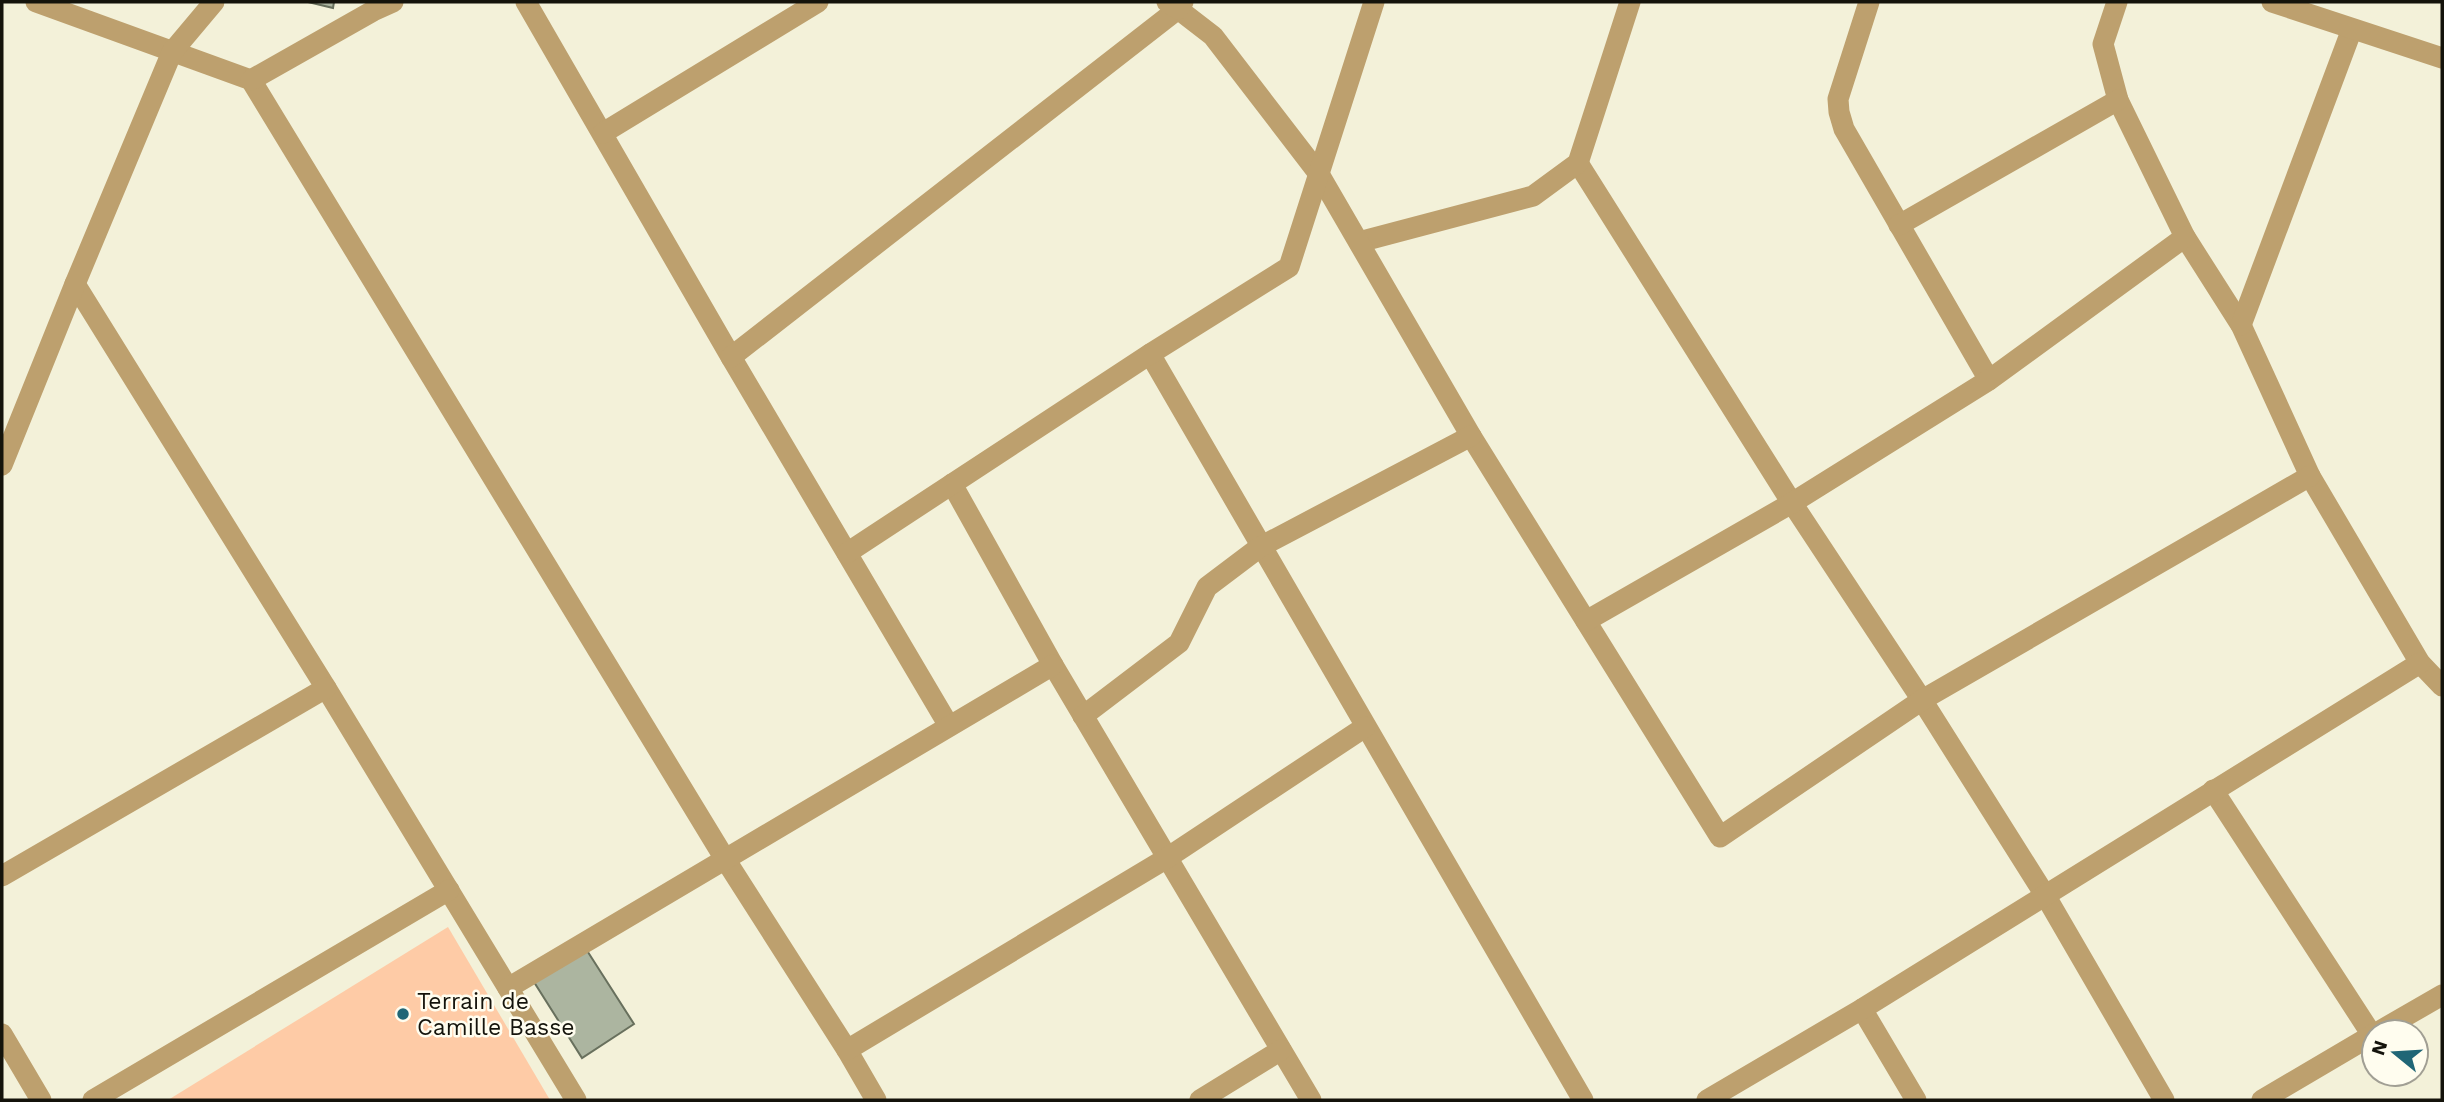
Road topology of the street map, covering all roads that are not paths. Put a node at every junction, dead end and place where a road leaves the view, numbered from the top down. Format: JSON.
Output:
{"nodes":[{"id":1,"x":36,"y":2,"type":"edge"},
{"id":2,"x":214,"y":2,"type":"edge"},
{"id":3,"x":393,"y":2,"type":"edge"},
{"id":4,"x":526,"y":2,"type":"edge"},
{"id":5,"x":818,"y":2,"type":"edge"},
{"id":6,"x":1374,"y":2,"type":"edge"},
{"id":7,"x":1630,"y":2,"type":"edge"},
{"id":8,"x":1869,"y":2,"type":"edge"},
{"id":9,"x":2117,"y":2,"type":"edge"},
{"id":10,"x":2272,"y":2,"type":"edge"},
{"id":11,"x":1176,"y":4,"type":"edge"},
{"id":12,"x":2352,"y":29,"type":"junction"},
{"id":13,"x":172,"y":52,"type":"junction"},
{"id":14,"x":2442,"y":58,"type":"edge"},
{"id":15,"x":251,"y":80,"type":"junction"},
{"id":16,"x":2119,"y":100,"type":"junction"},
{"id":17,"x":603,"y":133,"type":"junction"},
{"id":18,"x":1578,"y":163,"type":"junction"},
{"id":19,"x":1319,"y":174,"type":"junction"},
{"id":20,"x":1899,"y":225,"type":"junction"},
{"id":21,"x":2185,"y":237,"type":"junction"},
{"id":22,"x":1359,"y":242,"type":"junction"},
{"id":23,"x":75,"y":284,"type":"junction"},
{"id":24,"x":2241,"y":324,"type":"junction"},
{"id":25,"x":1150,"y":354,"type":"junction"},
{"id":26,"x":731,"y":358,"type":"junction"},
{"id":27,"x":1989,"y":380,"type":"junction"},
{"id":28,"x":1471,"y":436,"type":"junction"},
{"id":29,"x":2,"y":465,"type":"edge"},
{"id":30,"x":2310,"y":476,"type":"junction"},
{"id":31,"x":952,"y":484,"type":"junction"},
{"id":32,"x":1792,"y":503,"type":"junction"},
{"id":33,"x":1260,"y":547,"type":"junction"},
{"id":34,"x":847,"y":553,"type":"junction"},
{"id":35,"x":1586,"y":621,"type":"junction"},
{"id":36,"x":2420,"y":663,"type":"junction"},
{"id":37,"x":1053,"y":665,"type":"junction"},
{"id":38,"x":2442,"y":686,"type":"edge"},
{"id":39,"x":326,"y":688,"type":"junction"},
{"id":40,"x":1922,"y":700,"type":"junction"},
{"id":41,"x":1083,"y":716,"type":"junction"},
{"id":42,"x":949,"y":726,"type":"junction"},
{"id":43,"x":1365,"y":727,"type":"junction"},
{"id":44,"x":2213,"y":790,"type":"junction"},
{"id":45,"x":1167,"y":858,"type":"junction"},
{"id":46,"x":725,"y":859,"type":"junction"},
{"id":47,"x":2,"y":876,"type":"edge"},
{"id":48,"x":449,"y":890,"type":"junction"},
{"id":49,"x":2045,"y":895,"type":"junction"},
{"id":50,"x":508,"y":988,"type":"junction"},
{"id":51,"x":2442,"y":995,"type":"edge"},
{"id":52,"x":1862,"y":1009,"type":"junction"},
{"id":53,"x":2364,"y":1018,"type":"edge"},
{"id":54,"x":2402,"y":1018,"type":"edge"},
{"id":55,"x":2,"y":1034,"type":"edge"},
{"id":56,"x":2360,"y":1043,"type":"edge"},
{"id":57,"x":847,"y":1050,"type":"junction"},
{"id":58,"x":1281,"y":1050,"type":"junction"},
{"id":59,"x":41,"y":1100,"type":"edge"},
{"id":60,"x":93,"y":1100,"type":"edge"},
{"id":61,"x":576,"y":1100,"type":"edge"},
{"id":62,"x":877,"y":1100,"type":"edge"},
{"id":63,"x":1200,"y":1100,"type":"edge"},
{"id":64,"x":1311,"y":1100,"type":"edge"},
{"id":65,"x":1583,"y":1100,"type":"edge"},
{"id":66,"x":1707,"y":1100,"type":"edge"},
{"id":67,"x":1916,"y":1100,"type":"edge"},
{"id":68,"x":2164,"y":1100,"type":"edge"},
{"id":69,"x":2262,"y":1100,"type":"edge"}],
"edges":[{"from":1,"to":13,"type":"street"},
{"from":2,"to":13,"type":"street"},
{"from":3,"to":15,"type":"street"},
{"from":4,"to":17,"type":"street"},
{"from":5,"to":17,"type":"street"},
{"from":6,"to":19,"type":"street"},
{"from":7,"to":18,"type":"street"},
{"from":8,"to":20,"type":"street"},
{"from":9,"to":16,"type":"street"},
{"from":10,"to":12,"type":"street"},
{"from":11,"to":19,"type":"street"},
{"from":11,"to":26,"type":"street"},
{"from":12,"to":14,"type":"street"},
{"from":12,"to":24,"type":"street"},
{"from":13,"to":15,"type":"street"},
{"from":13,"to":23,"type":"street"},
{"from":15,"to":46,"type":"street"},
{"from":16,"to":20,"type":"street"},
{"from":16,"to":21,"type":"street"},
{"from":17,"to":26,"type":"street"},
{"from":18,"to":22,"type":"street"},
{"from":18,"to":32,"type":"street"},
{"from":19,"to":22,"type":"street"},
{"from":19,"to":25,"type":"street"},
{"from":20,"to":27,"type":"street"},
{"from":21,"to":24,"type":"street"},
{"from":21,"to":27,"type":"street"},
{"from":22,"to":28,"type":"street"},
{"from":23,"to":29,"type":"street"},
{"from":23,"to":39,"type":"street"},
{"from":24,"to":30,"type":"street"},
{"from":25,"to":31,"type":"street"},
{"from":25,"to":33,"type":"street"},
{"from":26,"to":34,"type":"street"},
{"from":27,"to":32,"type":"street"},
{"from":28,"to":33,"type":"street"},
{"from":28,"to":35,"type":"street"},
{"from":30,"to":36,"type":"street"},
{"from":30,"to":40,"type":"street"},
{"from":31,"to":34,"type":"street"},
{"from":31,"to":37,"type":"street"},
{"from":32,"to":35,"type":"street"},
{"from":32,"to":40,"type":"street"},
{"from":33,"to":41,"type":"street"},
{"from":33,"to":43,"type":"street"},
{"from":34,"to":42,"type":"street"},
{"from":35,"to":40,"type":"street"},
{"from":36,"to":38,"type":"street"},
{"from":36,"to":44,"type":"street"},
{"from":37,"to":41,"type":"street"},
{"from":37,"to":42,"type":"street"},
{"from":39,"to":47,"type":"street"},
{"from":39,"to":48,"type":"street"},
{"from":40,"to":49,"type":"street"},
{"from":41,"to":45,"type":"street"},
{"from":42,"to":46,"type":"street"},
{"from":43,"to":45,"type":"street"},
{"from":43,"to":65,"type":"street"},
{"from":44,"to":49,"type":"street"},
{"from":44,"to":53,"type":"street"},
{"from":45,"to":57,"type":"street"},
{"from":45,"to":58,"type":"street"},
{"from":46,"to":50,"type":"street"},
{"from":46,"to":57,"type":"street"},
{"from":48,"to":50,"type":"street"},
{"from":48,"to":60,"type":"street"},
{"from":49,"to":52,"type":"street"},
{"from":49,"to":68,"type":"street"},
{"from":50,"to":61,"type":"street"},
{"from":51,"to":54,"type":"street"},
{"from":52,"to":66,"type":"street"},
{"from":52,"to":67,"type":"street"},
{"from":55,"to":59,"type":"street"},
{"from":56,"to":69,"type":"street"},
{"from":57,"to":62,"type":"street"},
{"from":58,"to":63,"type":"street"},
{"from":58,"to":64,"type":"street"}]}
